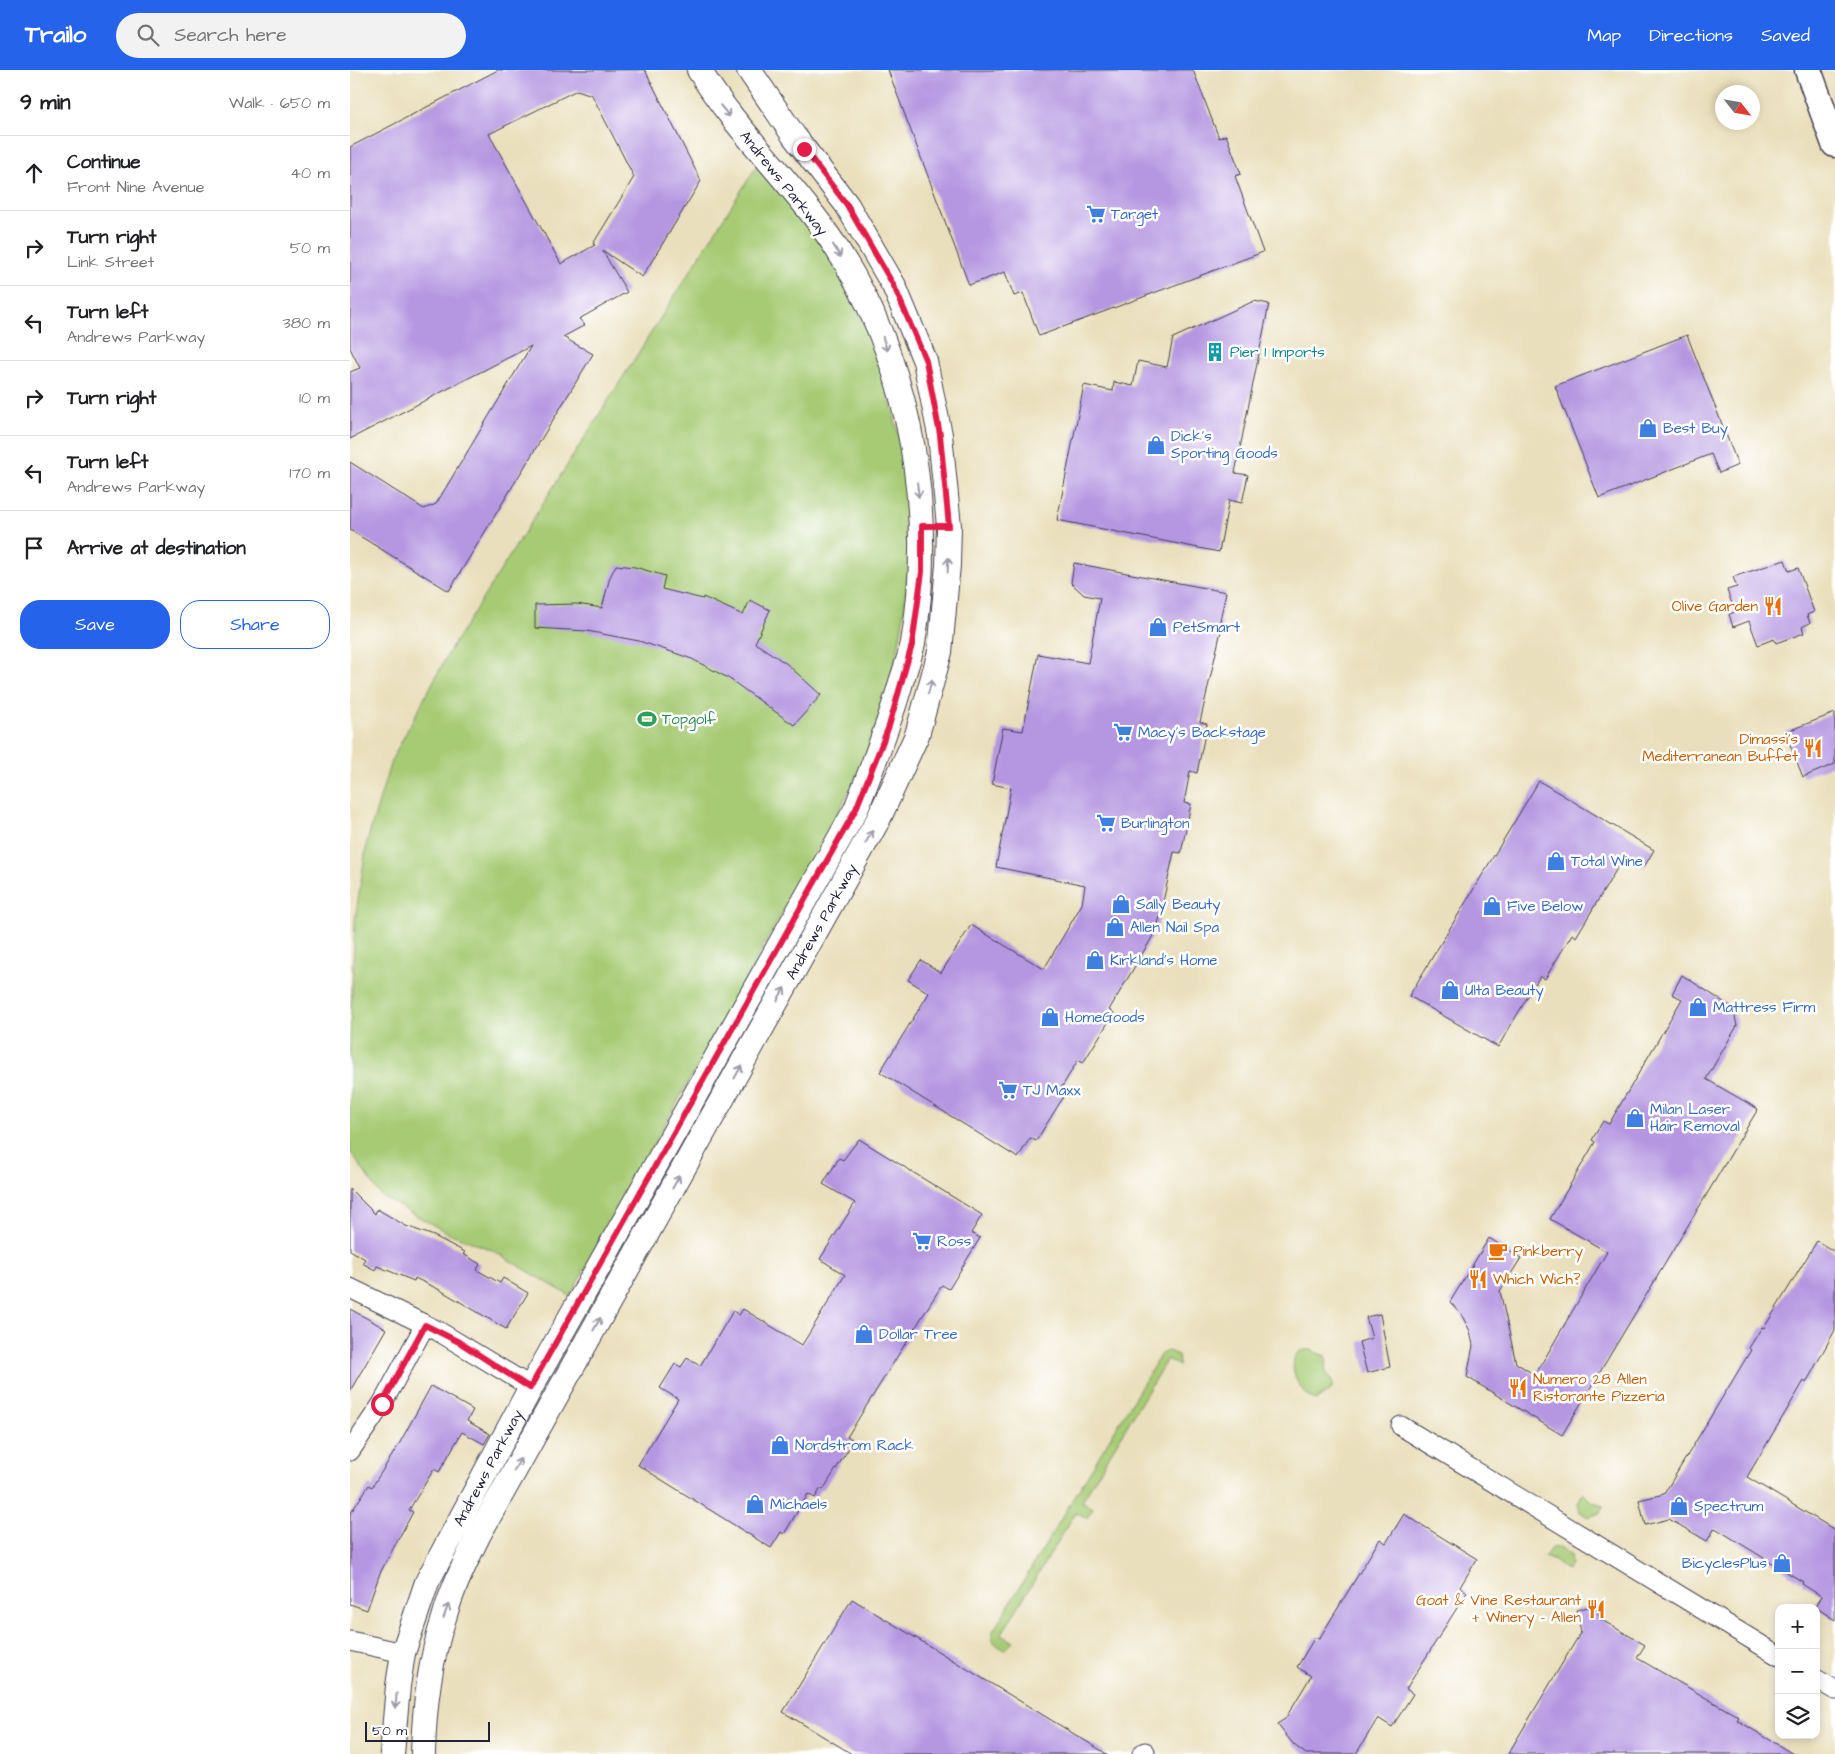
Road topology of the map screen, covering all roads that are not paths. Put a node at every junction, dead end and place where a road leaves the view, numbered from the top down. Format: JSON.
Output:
{"nodes":[{"id":1,"x":699,"y":70,"type":"edge"},
{"id":2,"x":749,"y":70,"type":"edge"},
{"id":3,"x":1808,"y":70,"type":"edge"},
{"id":4,"x":1835,"y":144,"type":"edge"},
{"id":5,"x":922,"y":526,"type":"junction"},
{"id":6,"x":949,"y":526,"type":"junction"},
{"id":7,"x":735,"y":1023,"type":"junction"},
{"id":8,"x":758,"y":1037,"type":"junction"},
{"id":9,"x":350,"y":1288,"type":"edge"},
{"id":10,"x":425,"y":1325,"type":"junction"},
{"id":11,"x":530,"y":1388,"type":"junction"},
{"id":12,"x":1400,"y":1426,"type":"dead end"},
{"id":13,"x":350,"y":1451,"type":"edge"},
{"id":14,"x":350,"y":1641,"type":"edge"},
{"id":15,"x":403,"y":1652,"type":"junction"},
{"id":16,"x":1775,"y":1654,"type":"edge"},
{"id":17,"x":434,"y":1658,"type":"junction"},
{"id":18,"x":1820,"y":1681,"type":"edge"},
{"id":19,"x":1835,"y":1690,"type":"edge"},
{"id":20,"x":392,"y":1754,"type":"edge"},
{"id":21,"x":423,"y":1754,"type":"edge"}],
"edges":[{"from":1,"to":5,"type":"street","name":"Andrews Parkway","one_way":true},
{"from":2,"to":6,"type":"street","name":"Andrews Parkway"},
{"from":3,"to":4,"type":"main road"},
{"from":5,"to":6,"type":"street"},
{"from":5,"to":7,"type":"street","name":"Andrews Parkway"},
{"from":8,"to":6,"type":"street","name":"Andrews Parkway","one_way":true},
{"from":7,"to":8,"type":"street"},
{"from":7,"to":11,"type":"street","name":"Andrews Parkway"},
{"from":17,"to":8,"type":"street","name":"Andrews Parkway","one_way":true},
{"from":9,"to":10,"type":"street"},
{"from":10,"to":11,"type":"street"},
{"from":10,"to":13,"type":"street"},
{"from":11,"to":15,"type":"street","name":"Andrews Parkway"},
{"from":12,"to":16,"type":"street"},
{"from":14,"to":15,"type":"street"},
{"from":15,"to":17,"type":"street"},
{"from":15,"to":20,"type":"street","name":"Andrews Parkway","one_way":true},
{"from":17,"to":21,"type":"street","name":"Andrews Parkway"},
{"from":18,"to":19,"type":"street"}]}
